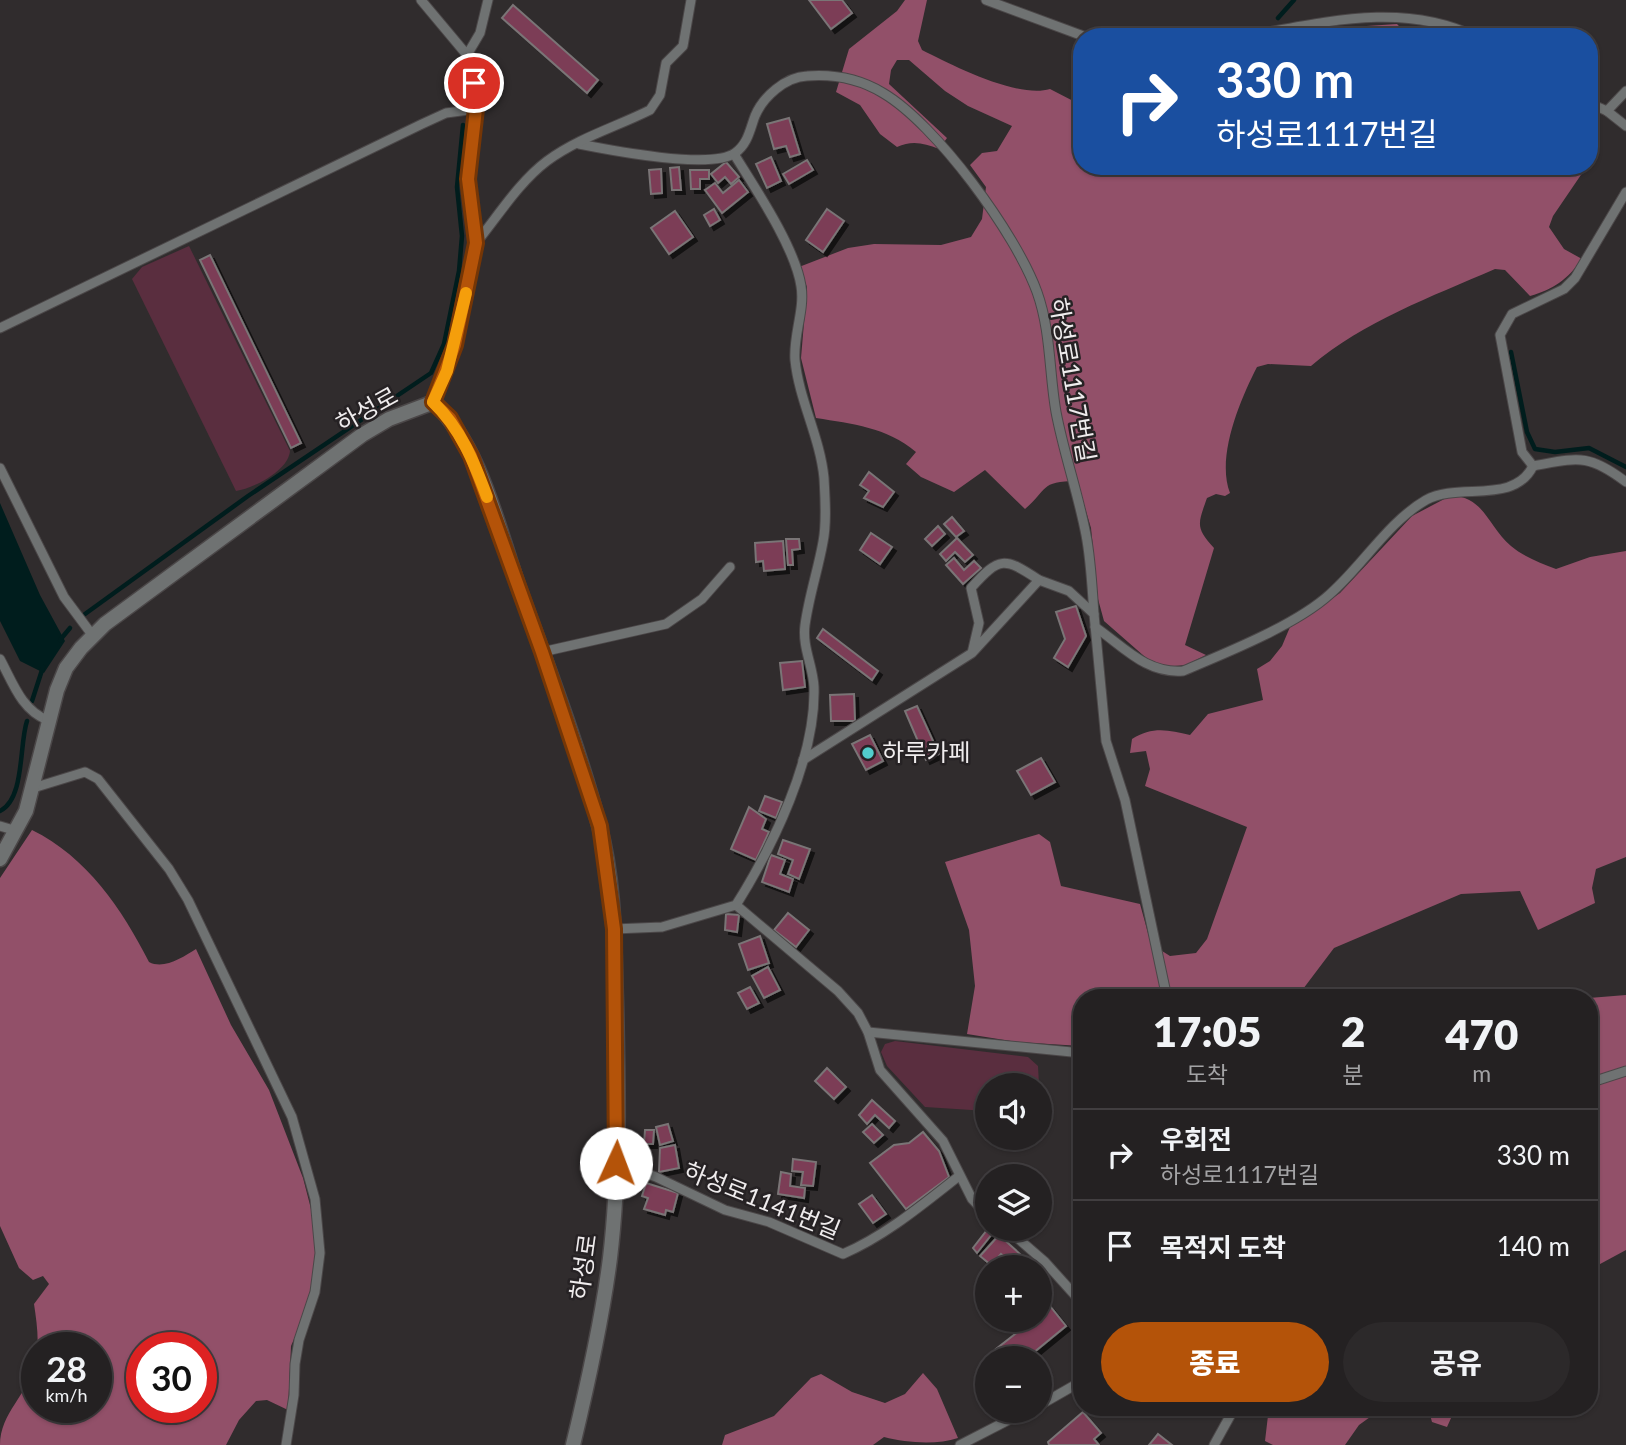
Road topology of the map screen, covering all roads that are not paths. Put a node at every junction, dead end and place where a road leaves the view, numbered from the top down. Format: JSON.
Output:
{"nodes":[{"id":1,"x":421,"y":0,"type":"edge"},
{"id":2,"x":488,"y":0,"type":"edge"},
{"id":3,"x":691,"y":0,"type":"edge"},
{"id":4,"x":986,"y":0,"type":"edge"},
{"id":5,"x":1292,"y":28,"type":"edge"},
{"id":6,"x":1456,"y":28,"type":"edge"},
{"id":7,"x":1073,"y":32,"type":"edge"},
{"id":8,"x":467,"y":55,"type":"junction"},
{"id":9,"x":1626,"y":91,"type":"edge"},
{"id":10,"x":1598,"y":107,"type":"edge"},
{"id":11,"x":476,"y":109,"type":"junction"},
{"id":12,"x":1607,"y":111,"type":"junction"},
{"id":13,"x":1626,"y":126,"type":"edge"},
{"id":14,"x":579,"y":144,"type":"junction"},
{"id":15,"x":734,"y":154,"type":"junction"},
{"id":16,"x":1626,"y":192,"type":"edge"},
{"id":17,"x":476,"y":243,"type":"junction"},
{"id":18,"x":0,"y":328,"type":"edge"},
{"id":19,"x":433,"y":402,"type":"junction"},
{"id":20,"x":1534,"y":466,"type":"junction"},
{"id":21,"x":0,"y":468,"type":"edge"},
{"id":22,"x":1626,"y":482,"type":"edge"},
{"id":23,"x":730,"y":567,"type":"dead end"},
{"id":24,"x":1039,"y":580,"type":"junction"},
{"id":25,"x":1094,"y":614,"type":"junction"},
{"id":26,"x":1095,"y":626,"type":"junction"},
{"id":27,"x":93,"y":636,"type":"junction"},
{"id":28,"x":542,"y":652,"type":"junction"},
{"id":29,"x":972,"y":653,"type":"junction"},
{"id":30,"x":0,"y":659,"type":"edge"},
{"id":31,"x":47,"y":720,"type":"junction"},
{"id":32,"x":803,"y":761,"type":"junction"},
{"id":33,"x":33,"y":788,"type":"junction"},
{"id":34,"x":0,"y":826,"type":"edge"},
{"id":35,"x":17,"y":831,"type":"junction"},
{"id":36,"x":0,"y":859,"type":"edge"},
{"id":37,"x":737,"y":905,"type":"junction"},
{"id":38,"x":614,"y":929,"type":"junction"},
{"id":39,"x":1165,"y":989,"type":"edge"},
{"id":40,"x":868,"y":1032,"type":"junction"},
{"id":41,"x":1073,"y":1051,"type":"edge"},
{"id":42,"x":1626,"y":1071,"type":"edge"},
{"id":43,"x":1598,"y":1080,"type":"edge"},
{"id":44,"x":616,"y":1163,"type":"junction"},
{"id":45,"x":959,"y":1176,"type":"junction"},
{"id":46,"x":975,"y":1203,"type":"edge"},
{"id":47,"x":1021,"y":1241,"type":"edge"},
{"id":48,"x":1073,"y":1293,"type":"edge"},
{"id":49,"x":1073,"y":1386,"type":"edge"},
{"id":50,"x":1052,"y":1398,"type":"edge"},
{"id":51,"x":1229,"y":1416,"type":"edge"},
{"id":52,"x":1003,"y":1423,"type":"edge"},
{"id":53,"x":286,"y":1445,"type":"edge"},
{"id":54,"x":573,"y":1445,"type":"edge"},
{"id":55,"x":960,"y":1445,"type":"edge"},
{"id":56,"x":1214,"y":1445,"type":"edge"}],
"edges":[{"from":1,"to":8,"type":"lane"},
{"from":2,"to":8,"type":"lane"},
{"from":3,"to":14,"type":"lane"},
{"from":4,"to":7,"type":"lane"},
{"from":5,"to":6,"type":"lane"},
{"from":8,"to":11,"type":"lane"},
{"from":9,"to":12,"type":"lane"},
{"from":10,"to":12,"type":"lane"},
{"from":11,"to":17,"type":"lane"},
{"from":11,"to":18,"type":"lane"},
{"from":12,"to":13,"type":"lane"},
{"from":14,"to":15,"type":"lane"},
{"from":14,"to":17,"type":"lane"},
{"from":15,"to":25,"type":"lane","name":"하성로1117번길"},
{"from":15,"to":32,"type":"lane"},
{"from":16,"to":20,"type":"lane"},
{"from":17,"to":19,"type":"lane"},
{"from":19,"to":27,"type":"street","name":"하성로"},
{"from":19,"to":28,"type":"street","name":"하성로"},
{"from":20,"to":22,"type":"lane"},
{"from":20,"to":26,"type":"lane"},
{"from":21,"to":27,"type":"lane"},
{"from":23,"to":28,"type":"lane"},
{"from":24,"to":25,"type":"lane"},
{"from":24,"to":29,"type":"lane"},
{"from":24,"to":29,"type":"lane"},
{"from":25,"to":26,"type":"lane","name":"하성로1117번길"},
{"from":26,"to":39,"type":"lane","name":"하성로1117번길"},
{"from":27,"to":31,"type":"street","name":"하성로"},
{"from":28,"to":38,"type":"street","name":"하성로"},
{"from":29,"to":32,"type":"lane"},
{"from":30,"to":31,"type":"lane"},
{"from":31,"to":33,"type":"street","name":"하성로"},
{"from":32,"to":37,"type":"lane"},
{"from":33,"to":35,"type":"street","name":"하성로"},
{"from":33,"to":53,"type":"lane"},
{"from":34,"to":35,"type":"lane"},
{"from":35,"to":36,"type":"street","name":"하성로"},
{"from":37,"to":38,"type":"lane"},
{"from":37,"to":40,"type":"lane"},
{"from":38,"to":44,"type":"street","name":"하성로"},
{"from":40,"to":41,"type":"lane"},
{"from":40,"to":45,"type":"lane"},
{"from":42,"to":43,"type":"lane"},
{"from":44,"to":45,"type":"lane","name":"하성로1141번길"},
{"from":44,"to":54,"type":"street","name":"하성로"},
{"from":45,"to":46,"type":"lane"},
{"from":47,"to":48,"type":"lane"},
{"from":49,"to":50,"type":"lane"},
{"from":51,"to":56,"type":"lane"},
{"from":52,"to":55,"type":"lane"}]}
